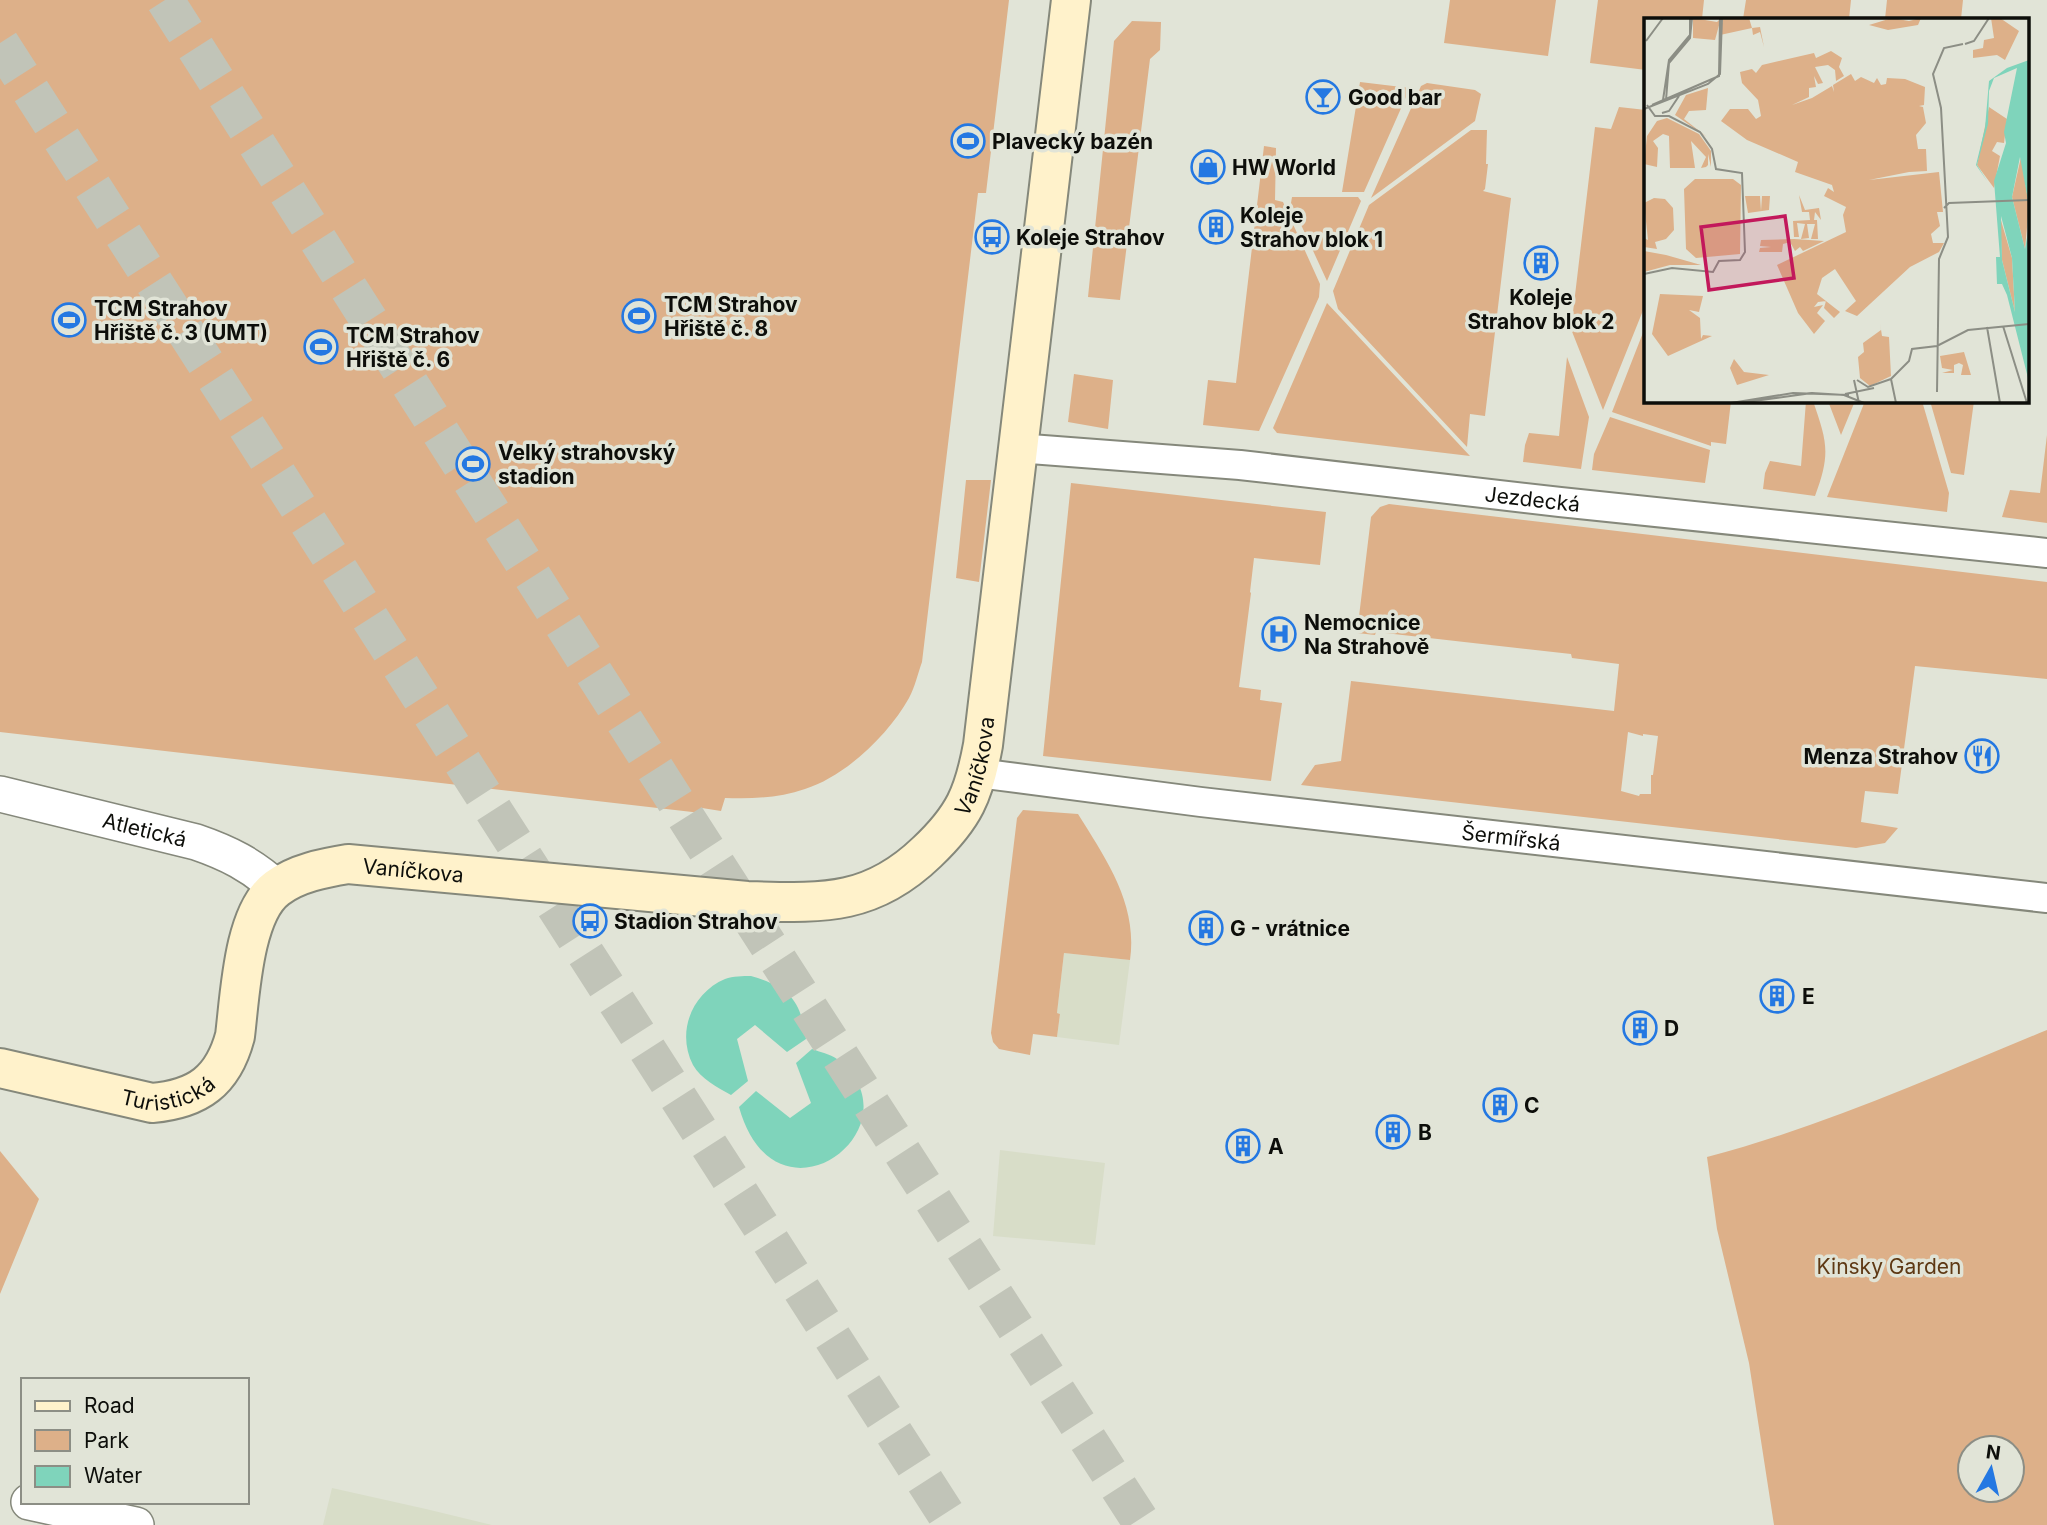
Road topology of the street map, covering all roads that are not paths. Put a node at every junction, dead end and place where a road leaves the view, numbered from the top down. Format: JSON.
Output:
{"nodes":[{"id":1,"x":1071,"y":0,"type":"edge"},
{"id":2,"x":1017,"y":448,"type":"junction"},
{"id":3,"x":2047,"y":553,"type":"edge"},
{"id":4,"x":978,"y":773,"type":"junction"},
{"id":5,"x":0,"y":794,"type":"edge"},
{"id":6,"x":277,"y":888,"type":"junction"},
{"id":7,"x":2047,"y":898,"type":"edge"},
{"id":8,"x":0,"y":1068,"type":"edge"},
{"id":9,"x":0,"y":1496,"type":"edge"},
{"id":10,"x":21,"y":1501,"type":"edge"},
{"id":11,"x":38,"y":1504,"type":"edge"},
{"id":12,"x":136,"y":1525,"type":"edge"}],
"edges":[{"from":1,"to":2,"type":"main road","name":"Vaníčkova"},
{"from":2,"to":3,"type":"street","name":"Jezdecká"},
{"from":2,"to":4,"type":"main road","name":"Vaníčkova"},
{"from":4,"to":6,"type":"main road","name":"Vaníčkova"},
{"from":4,"to":7,"type":"street","name":"Šermířská"},
{"from":5,"to":6,"type":"street","name":"Atletická"},
{"from":6,"to":8,"type":"main road","name":"Turistická"},
{"from":9,"to":10,"type":"street"},
{"from":11,"to":12,"type":"street"}]}
